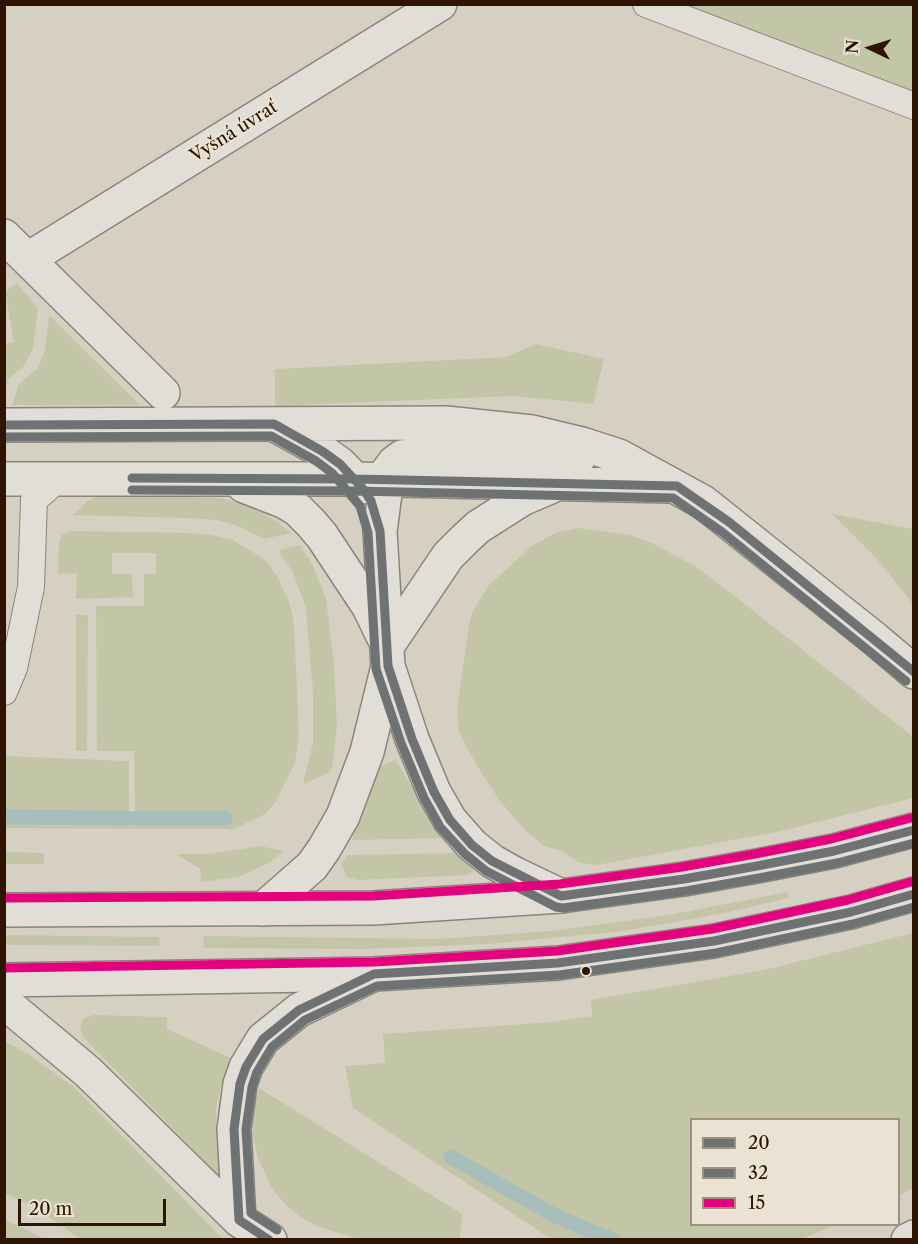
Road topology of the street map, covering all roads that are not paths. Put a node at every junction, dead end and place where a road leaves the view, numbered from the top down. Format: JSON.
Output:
{"nodes":[{"id":1,"x":440,"y":4,"type":"edge"},
{"id":2,"x":646,"y":4,"type":"edge"},
{"id":3,"x":914,"y":106,"type":"edge"},
{"id":4,"x":4,"y":236,"type":"edge"},
{"id":5,"x":28,"y":259,"type":"junction"},
{"id":6,"x":163,"y":393,"type":"dead end"},
{"id":7,"x":274,"y":424,"type":"junction"},
{"id":8,"x":4,"y":425,"type":"edge"},
{"id":9,"x":5,"y":478,"type":"edge"},
{"id":10,"x":182,"y":478,"type":"junction"},
{"id":11,"x":355,"y":479,"type":"junction"},
{"id":12,"x":387,"y":480,"type":"junction"},
{"id":13,"x":557,"y":484,"type":"junction"},
{"id":14,"x":677,"y":486,"type":"junction"},
{"id":15,"x":46,"y":489,"type":"junction"},
{"id":16,"x":381,"y":531,"type":"junction"},
{"id":17,"x":388,"y":656,"type":"junction"},
{"id":18,"x":914,"y":672,"type":"edge"},
{"id":19,"x":4,"y":692,"type":"edge"},
{"id":20,"x":914,"y":830,"type":"edge"},
{"id":21,"x":914,"y":894,"type":"edge"},
{"id":22,"x":561,"y":896,"type":"junction"},
{"id":23,"x":263,"y":909,"type":"junction"},
{"id":24,"x":4,"y":910,"type":"edge"},
{"id":25,"x":374,"y":974,"type":"junction"},
{"id":26,"x":4,"y":980,"type":"edge"},
{"id":27,"x":4,"y":1002,"type":"edge"},
{"id":28,"x":239,"y":1220,"type":"junction"},
{"id":29,"x":914,"y":1237,"type":"edge"},
{"id":30,"x":270,"y":1239,"type":"edge"},
{"id":31,"x":908,"y":1239,"type":"edge"}],
"edges":[{"from":1,"to":5,"type":"street","name":"Vyšná úvrať"},
{"from":2,"to":3,"type":"lane"},
{"from":4,"to":5,"type":"street"},
{"from":5,"to":6,"type":"street"},
{"from":7,"to":8,"type":"street"},
{"from":7,"to":11,"type":"street"},
{"from":7,"to":14,"type":"street"},
{"from":9,"to":15,"type":"street"},
{"from":10,"to":11,"type":"street"},
{"from":10,"to":15,"type":"street"},
{"from":10,"to":17,"type":"street"},
{"from":11,"to":12,"type":"street"},
{"from":11,"to":16,"type":"street"},
{"from":12,"to":13,"type":"street"},
{"from":12,"to":14,"type":"street"},
{"from":12,"to":16,"type":"street"},
{"from":13,"to":14,"type":"street"},
{"from":13,"to":17,"type":"street"},
{"from":14,"to":18,"type":"street"},
{"from":15,"to":19,"type":"lane"},
{"from":16,"to":17,"type":"street"},
{"from":17,"to":22,"type":"street"},
{"from":17,"to":23,"type":"street"},
{"from":20,"to":22,"type":"street"},
{"from":21,"to":25,"type":"street"},
{"from":22,"to":23,"type":"street"},
{"from":23,"to":24,"type":"street"},
{"from":25,"to":26,"type":"street"},
{"from":25,"to":28,"type":"street"},
{"from":27,"to":28,"type":"street"},
{"from":28,"to":30,"type":"street"},
{"from":29,"to":31,"type":"street"}]}
